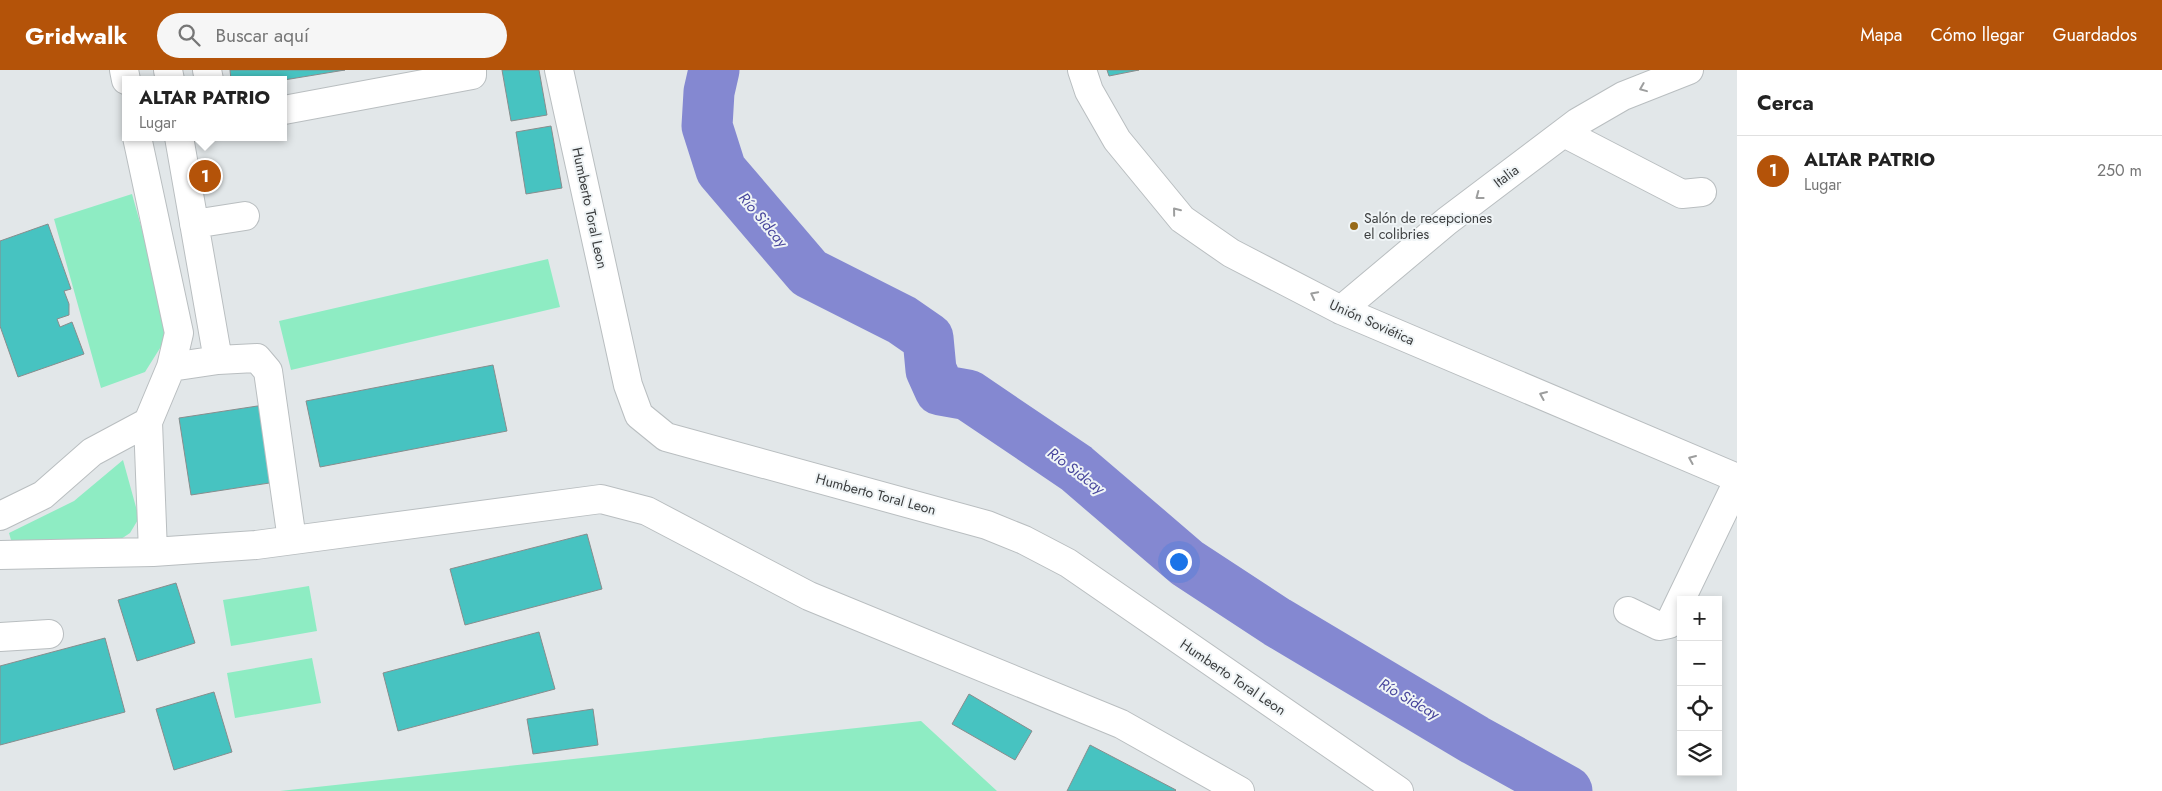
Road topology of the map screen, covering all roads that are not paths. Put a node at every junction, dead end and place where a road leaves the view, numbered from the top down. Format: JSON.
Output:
{"nodes":[{"id":1,"x":472,"y":70,"type":"edge"},
{"id":2,"x":559,"y":70,"type":"edge"},
{"id":3,"x":1082,"y":70,"type":"edge"},
{"id":4,"x":1689,"y":70,"type":"edge"},
{"id":5,"x":287,"y":109,"type":"edge"},
{"id":6,"x":1564,"y":133,"type":"junction"},
{"id":7,"x":143,"y":141,"type":"edge"},
{"id":8,"x":180,"y":141,"type":"edge"},
{"id":9,"x":1702,"y":192,"type":"dead end"},
{"id":10,"x":245,"y":216,"type":"dead end"},
{"id":11,"x":194,"y":224,"type":"junction"},
{"id":12,"x":1341,"y":310,"type":"junction"},
{"id":13,"x":218,"y":360,"type":"junction"},
{"id":14,"x":171,"y":367,"type":"junction"},
{"id":15,"x":148,"y":422,"type":"junction"},
{"id":16,"x":1737,"y":478,"type":"edge"},
{"id":17,"x":1737,"y":483,"type":"edge"},
{"id":18,"x":0,"y":516,"type":"edge"},
{"id":19,"x":292,"y":540,"type":"junction"},
{"id":20,"x":154,"y":552,"type":"junction"},
{"id":21,"x":0,"y":554,"type":"edge"},
{"id":22,"x":1628,"y":611,"type":"dead end"},
{"id":23,"x":49,"y":634,"type":"dead end"},
{"id":24,"x":0,"y":637,"type":"edge"},
{"id":25,"x":1240,"y":791,"type":"edge"},
{"id":26,"x":1399,"y":791,"type":"edge"}],
"edges":[{"from":1,"to":5,"type":"street"},
{"from":2,"to":26,"type":"street","name":"Humberto Toral Leon"},
{"from":12,"to":3,"type":"street","name":"Unión Soviética","one_way":true},
{"from":4,"to":6,"type":"street","name":"Italia","one_way":true},
{"from":6,"to":9,"type":"street"},
{"from":6,"to":12,"type":"street","name":"Italia","one_way":true},
{"from":7,"to":14,"type":"street"},
{"from":8,"to":11,"type":"street"},
{"from":10,"to":11,"type":"street"},
{"from":11,"to":13,"type":"street"},
{"from":16,"to":12,"type":"street","name":"Unión Soviética","one_way":true},
{"from":13,"to":14,"type":"street"},
{"from":13,"to":19,"type":"street"},
{"from":14,"to":15,"type":"street"},
{"from":15,"to":18,"type":"street"},
{"from":15,"to":20,"type":"street"},
{"from":17,"to":22,"type":"street"},
{"from":19,"to":20,"type":"street"},
{"from":19,"to":25,"type":"street"},
{"from":20,"to":21,"type":"street"},
{"from":23,"to":24,"type":"street"}]}
